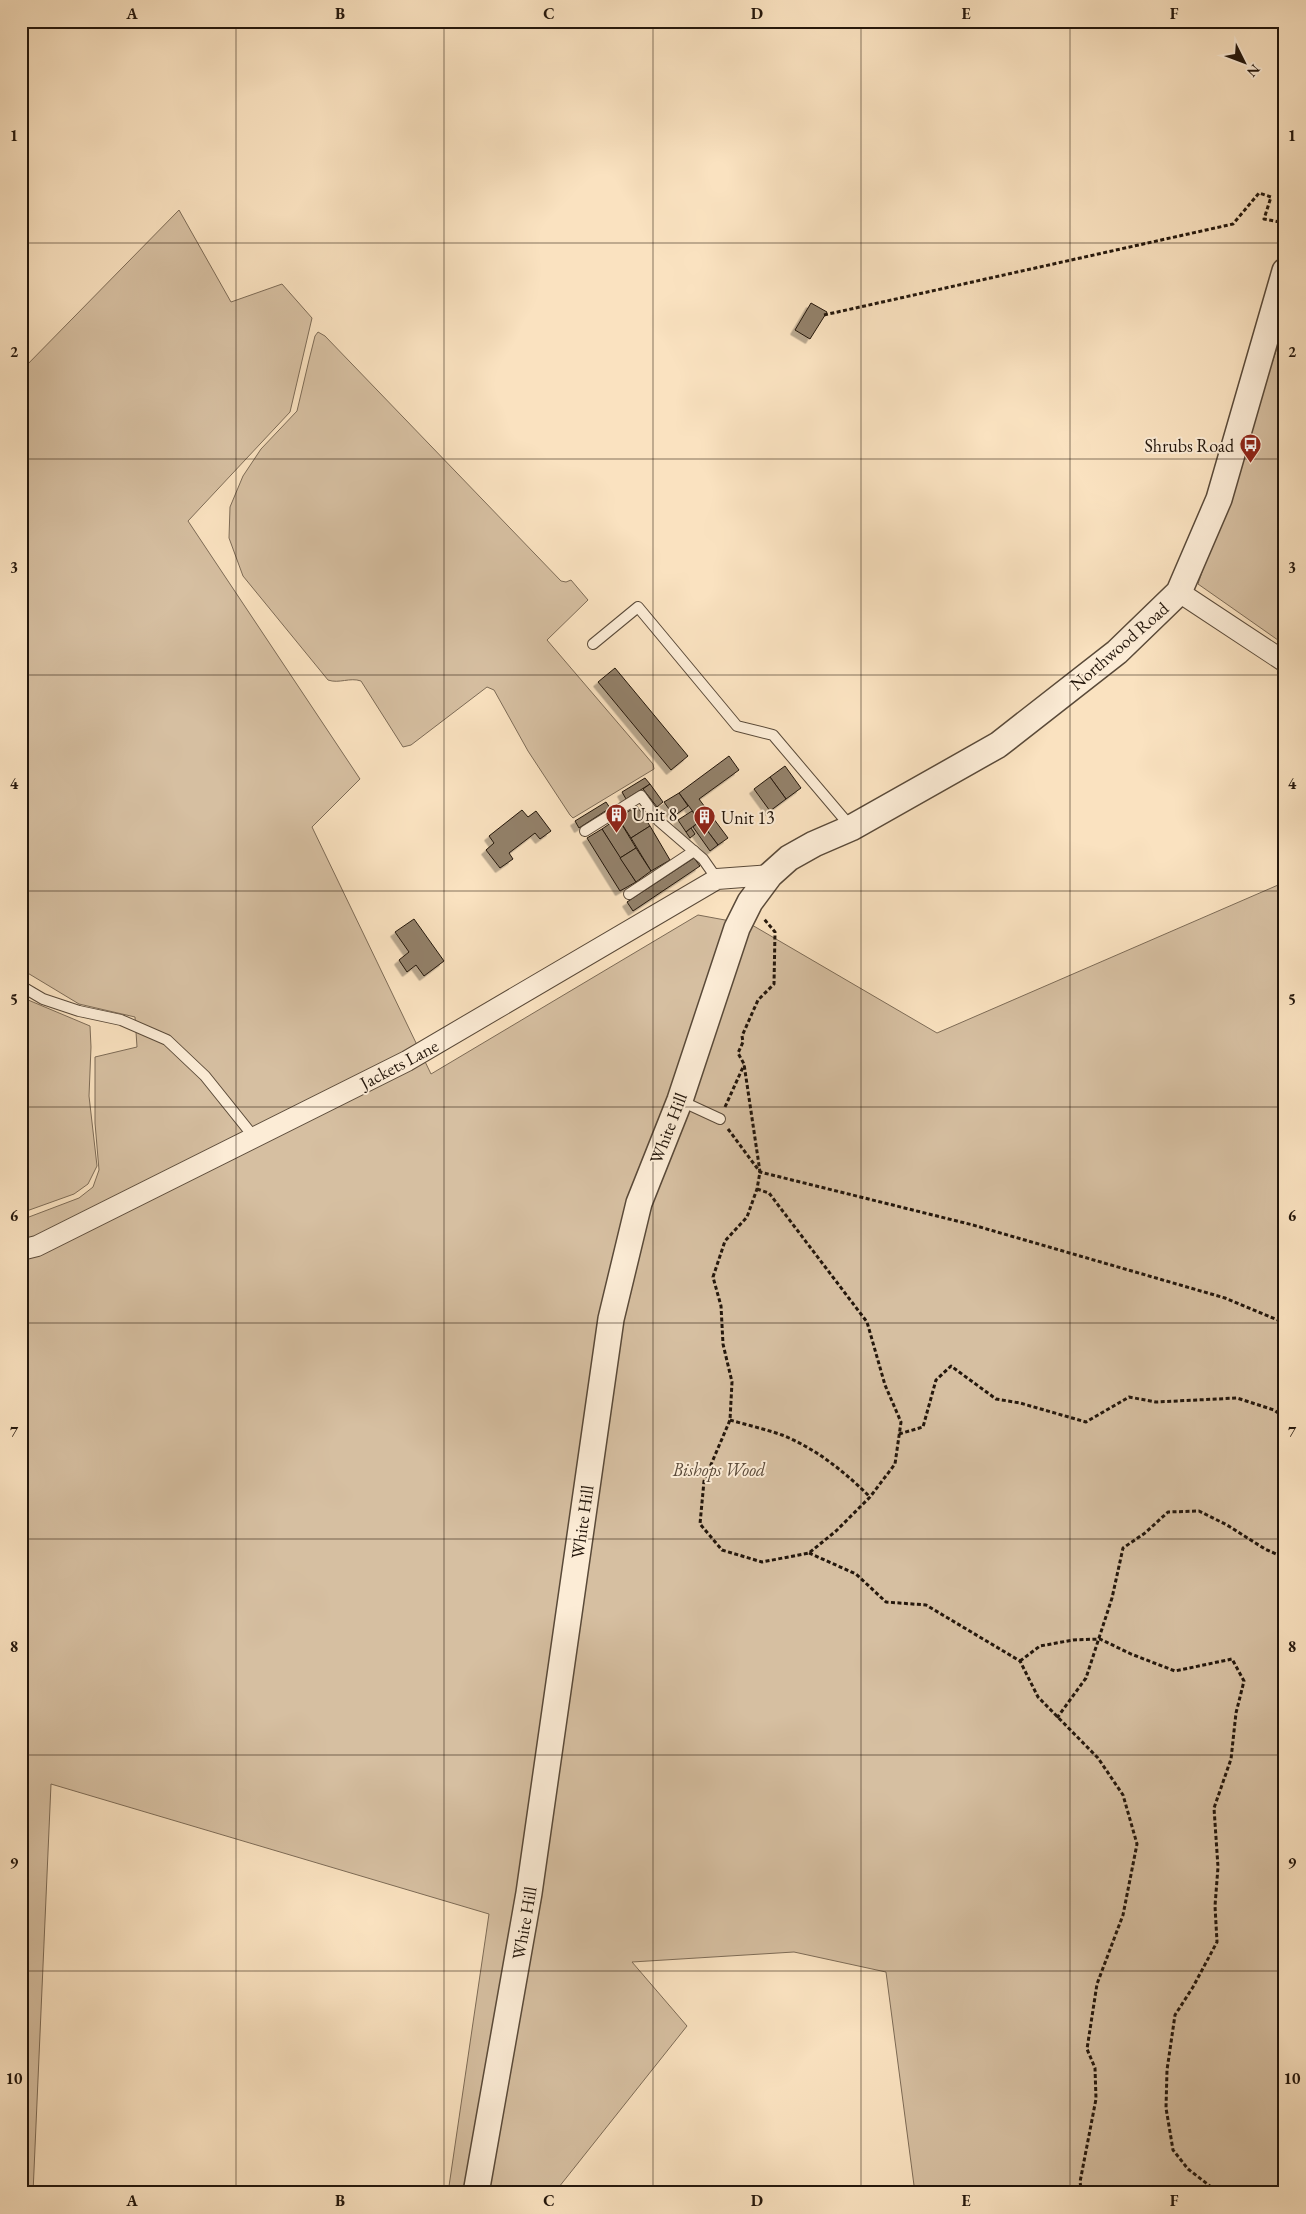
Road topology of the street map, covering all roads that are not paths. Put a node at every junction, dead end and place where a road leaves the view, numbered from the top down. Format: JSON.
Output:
{"nodes":[{"id":1,"x":1285,"y":271,"type":"edge"},
{"id":2,"x":1180,"y":592,"type":"junction"},
{"id":3,"x":594,"y":644,"type":"dead end"},
{"id":4,"x":1285,"y":662,"type":"edge"},
{"id":5,"x":851,"y":828,"type":"junction"},
{"id":6,"x":585,"y":831,"type":"dead end"},
{"id":7,"x":694,"y":851,"type":"junction"},
{"id":8,"x":770,"y":875,"type":"junction"},
{"id":9,"x":717,"y":879,"type":"junction"},
{"id":10,"x":629,"y":894,"type":"dead end"},
{"id":11,"x":21,"y":986,"type":"edge"},
{"id":12,"x":680,"y":1100,"type":"junction"},
{"id":13,"x":720,"y":1119,"type":"road end"},
{"id":14,"x":254,"y":1138,"type":"junction"},
{"id":15,"x":21,"y":1250,"type":"edge"},
{"id":16,"x":476,"y":2193,"type":"edge"}],
"edges":[{"from":1,"to":2,"type":"street","name":"Northwood Road"},
{"from":2,"to":4,"type":"street"},
{"from":2,"to":5,"type":"street","name":"Northwood Road"},
{"from":3,"to":5,"type":"lane"},
{"from":5,"to":8,"type":"street","name":"Northwood Road"},
{"from":6,"to":7,"type":"lane"},
{"from":7,"to":9,"type":"lane"},
{"from":7,"to":10,"type":"lane"},
{"from":8,"to":9,"type":"street","name":"Jackets Lane"},
{"from":8,"to":12,"type":"street","name":"White Hill"},
{"from":9,"to":14,"type":"street","name":"Jackets Lane"},
{"from":11,"to":14,"type":"lane"},
{"from":12,"to":13,"type":"lane"},
{"from":12,"to":16,"type":"street","name":"White Hill"},
{"from":14,"to":15,"type":"street","name":"Jackets Lane"}]}
